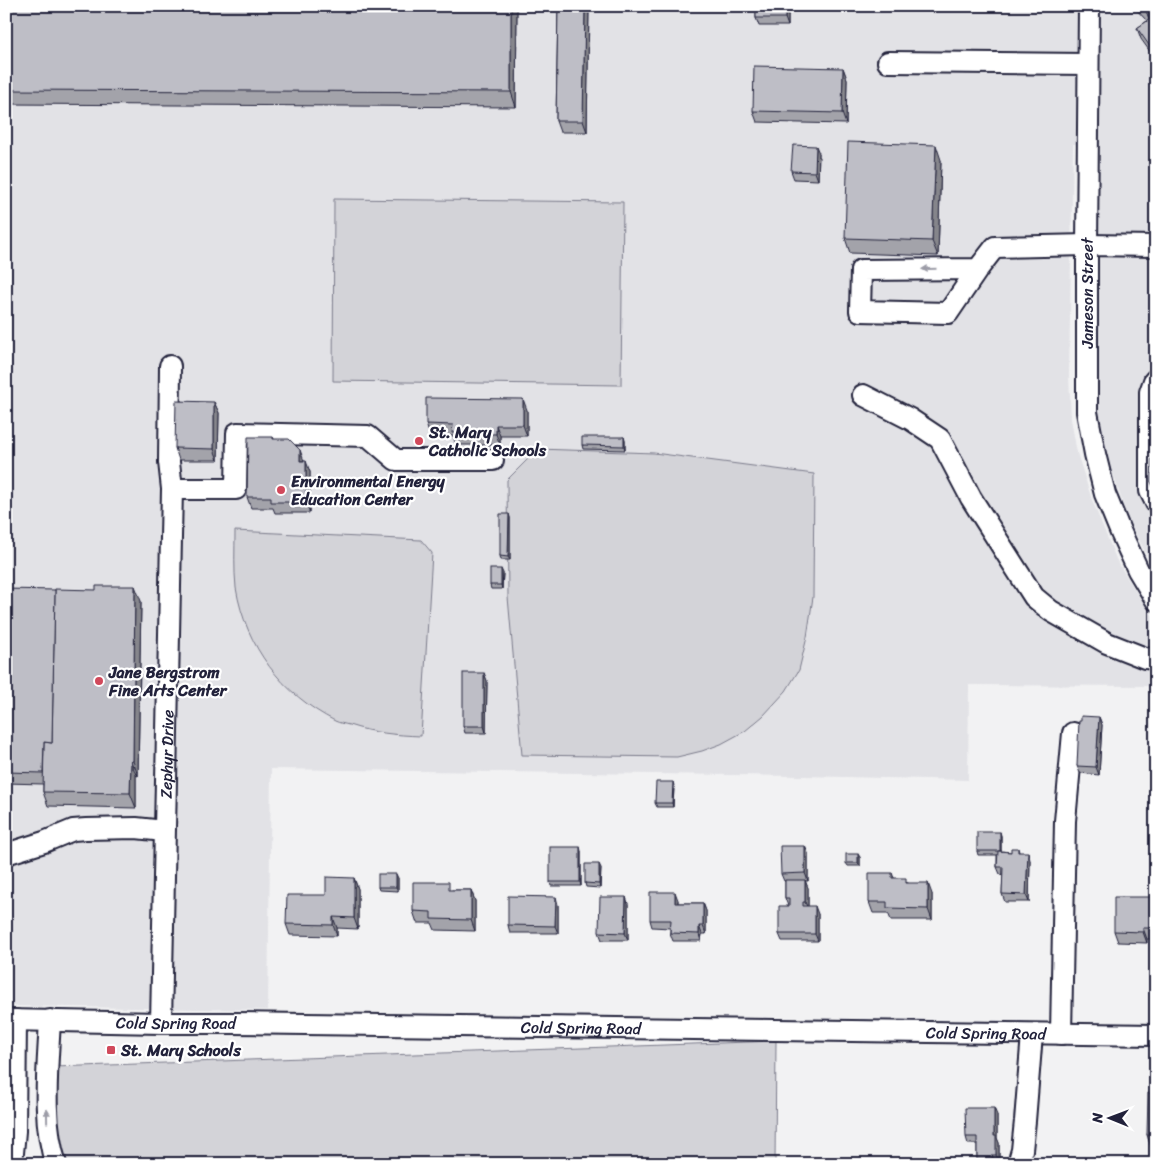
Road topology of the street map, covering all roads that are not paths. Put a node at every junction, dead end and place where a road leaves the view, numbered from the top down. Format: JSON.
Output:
{"nodes":[{"id":1,"x":1089,"y":6,"type":"edge"},
{"id":2,"x":888,"y":62,"type":"dead end"},
{"id":3,"x":1088,"y":64,"type":"junction"},
{"id":4,"x":1087,"y":245,"type":"junction"},
{"id":5,"x":1156,"y":246,"type":"edge"},
{"id":6,"x":978,"y":269,"type":"junction"},
{"id":7,"x":170,"y":366,"type":"dead end"},
{"id":8,"x":1156,"y":379,"type":"edge"},
{"id":9,"x":863,"y":395,"type":"dead end"},
{"id":10,"x":493,"y":460,"type":"dead end"},
{"id":11,"x":172,"y":489,"type":"junction"},
{"id":12,"x":1156,"y":503,"type":"edge"},
{"id":13,"x":1156,"y":600,"type":"edge"},
{"id":14,"x":1156,"y":659,"type":"edge"},
{"id":15,"x":1073,"y":733,"type":"dead end"},
{"id":16,"x":164,"y":831,"type":"junction"},
{"id":17,"x":6,"y":854,"type":"edge"},
{"id":18,"x":11,"y":1020,"type":"edge"},
{"id":19,"x":50,"y":1020,"type":"junction"},
{"id":20,"x":161,"y":1023,"type":"junction"},
{"id":21,"x":1032,"y":1034,"type":"junction"},
{"id":22,"x":1061,"y":1034,"type":"junction"},
{"id":23,"x":1156,"y":1036,"type":"edge"},
{"id":24,"x":12,"y":1164,"type":"edge"},
{"id":25,"x":56,"y":1164,"type":"edge"},
{"id":26,"x":1018,"y":1164,"type":"edge"}],
"edges":[{"from":1,"to":3,"type":"street","name":"Jameson Street"},
{"from":2,"to":3,"type":"street"},
{"from":3,"to":4,"type":"street","name":"Jameson Street"},
{"from":4,"to":5,"type":"street"},
{"from":4,"to":6,"type":"street"},
{"from":4,"to":13,"type":"street","name":"Jameson Street"},
{"from":6,"to":6,"type":"street","one_way":true},
{"from":7,"to":11,"type":"street","name":"Zephyr Drive"},
{"from":8,"to":12,"type":"street"},
{"from":9,"to":14,"type":"street"},
{"from":10,"to":11,"type":"street"},
{"from":11,"to":16,"type":"street","name":"Zephyr Drive"},
{"from":15,"to":22,"type":"street"},
{"from":16,"to":17,"type":"street"},
{"from":16,"to":20,"type":"street","name":"Zephyr Drive"},
{"from":18,"to":19,"type":"street","name":"Cold Spring Road"},
{"from":18,"to":24,"type":"street"},
{"from":19,"to":20,"type":"street","name":"Cold Spring Road"},
{"from":25,"to":19,"type":"street","one_way":true},
{"from":20,"to":21,"type":"street","name":"Cold Spring Road"},
{"from":21,"to":22,"type":"street","name":"Cold Spring Road"},
{"from":21,"to":26,"type":"street"},
{"from":22,"to":23,"type":"street","name":"Cold Spring Road"}]}
